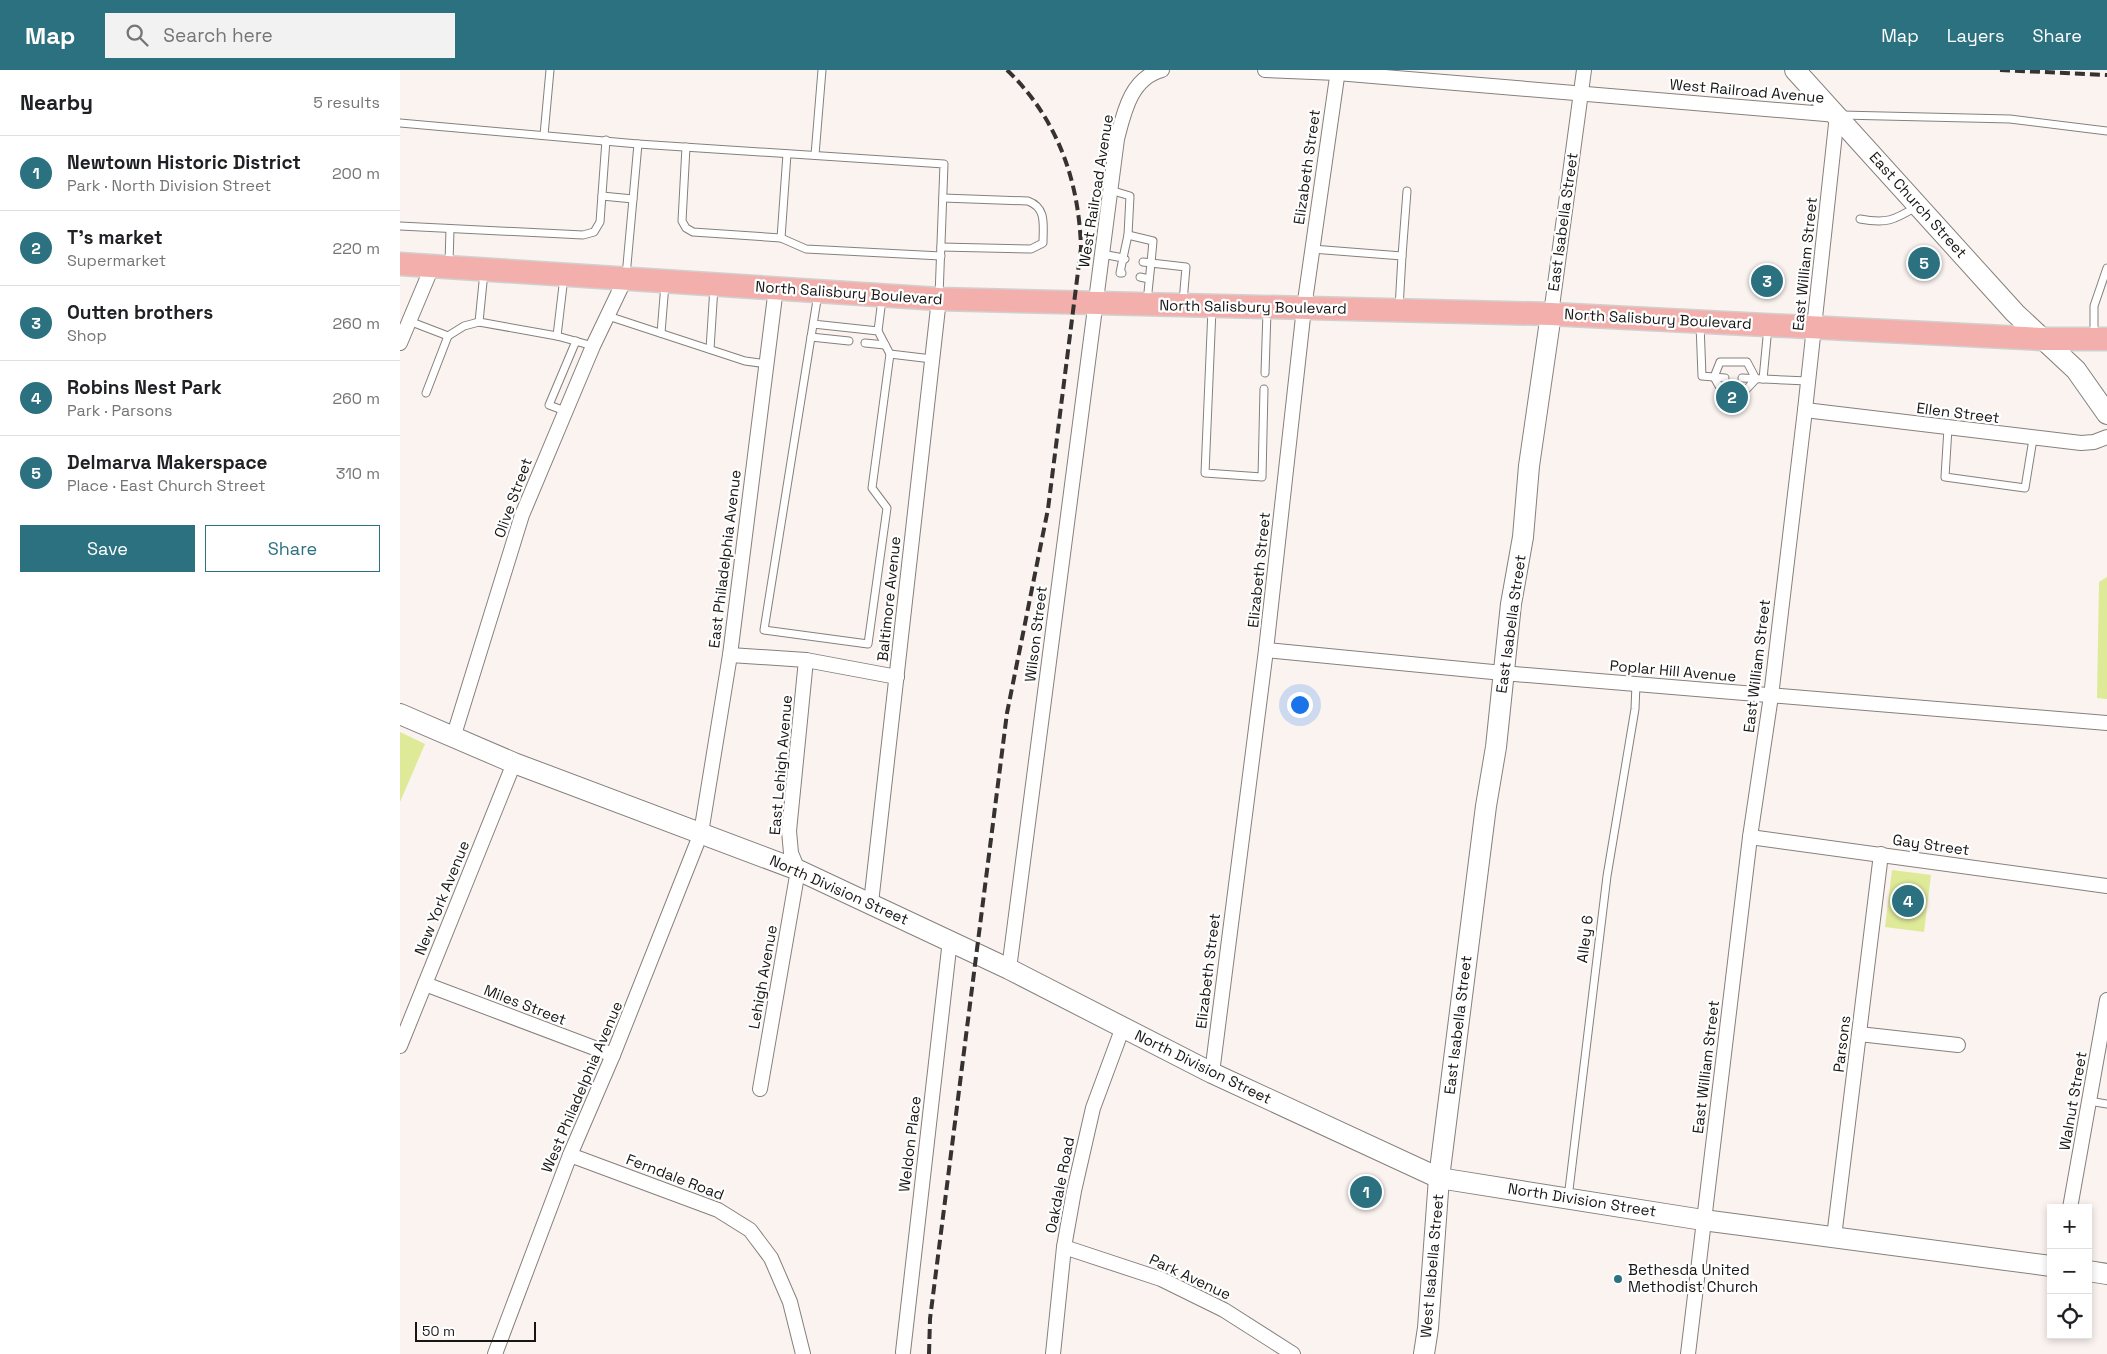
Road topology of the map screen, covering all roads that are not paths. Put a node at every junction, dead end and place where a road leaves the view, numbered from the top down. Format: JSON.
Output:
{"nodes":[{"id":1,"x":550,"y":70,"type":"edge"},
{"id":2,"x":822,"y":70,"type":"edge"},
{"id":3,"x":1162,"y":70,"type":"edge"},
{"id":4,"x":1265,"y":70,"type":"edge"},
{"id":5,"x":1584,"y":70,"type":"edge"},
{"id":6,"x":1795,"y":70,"type":"edge"},
{"id":7,"x":1337,"y":72,"type":"edge"},
{"id":8,"x":1580,"y":93,"type":"junction"},
{"id":9,"x":1837,"y":115,"type":"junction"},
{"id":10,"x":400,"y":123,"type":"edge"},
{"id":11,"x":2107,"y":131,"type":"edge"},
{"id":12,"x":544,"y":135,"type":"junction"},
{"id":13,"x":606,"y":140,"type":"junction"},
{"id":14,"x":638,"y":144,"type":"junction"},
{"id":15,"x":686,"y":147,"type":"junction"},
{"id":16,"x":787,"y":154,"type":"junction"},
{"id":17,"x":815,"y":155,"type":"junction"},
{"id":18,"x":1110,"y":190,"type":"junction"},
{"id":19,"x":1407,"y":191,"type":"dead end"},
{"id":20,"x":602,"y":196,"type":"junction"},
{"id":21,"x":943,"y":198,"type":"junction"},
{"id":22,"x":633,"y":199,"type":"junction"},
{"id":23,"x":1919,"y":206,"type":"junction"},
{"id":24,"x":1860,"y":219,"type":"dead end"},
{"id":25,"x":400,"y":226,"type":"edge"},
{"id":26,"x":450,"y":229,"type":"junction"},
{"id":27,"x":1128,"y":235,"type":"junction"},
{"id":28,"x":781,"y":238,"type":"junction"},
{"id":29,"x":941,"y":246,"type":"junction"},
{"id":30,"x":1312,"y":250,"type":"junction"},
{"id":31,"x":1102,"y":254,"type":"junction"},
{"id":32,"x":941,"y":256,"type":"junction"},
{"id":33,"x":1402,"y":256,"type":"junction"},
{"id":34,"x":1124,"y":259,"type":"junction"},
{"id":35,"x":1147,"y":263,"type":"junction"},
{"id":36,"x":400,"y":264,"type":"edge"},
{"id":37,"x":440,"y":267,"type":"junction"},
{"id":38,"x":2107,"y":268,"type":"edge"},
{"id":39,"x":485,"y":270,"type":"junction"},
{"id":40,"x":1122,"y":273,"type":"dead end"},
{"id":41,"x":565,"y":274,"type":"junction"},
{"id":42,"x":626,"y":277,"type":"junction"},
{"id":43,"x":1140,"y":277,"type":"dead end"},
{"id":44,"x":1149,"y":279,"type":"junction"},
{"id":45,"x":666,"y":280,"type":"junction"},
{"id":46,"x":714,"y":284,"type":"junction"},
{"id":47,"x":776,"y":288,"type":"junction"},
{"id":48,"x":818,"y":291,"type":"junction"},
{"id":49,"x":882,"y":295,"type":"junction"},
{"id":50,"x":939,"y":299,"type":"junction"},
{"id":51,"x":1096,"y":303,"type":"junction"},
{"id":52,"x":1147,"y":305,"type":"junction"},
{"id":53,"x":1183,"y":305,"type":"junction"},
{"id":54,"x":1212,"y":306,"type":"junction"},
{"id":55,"x":1268,"y":307,"type":"junction"},
{"id":56,"x":1304,"y":308,"type":"junction"},
{"id":57,"x":1399,"y":310,"type":"junction"},
{"id":58,"x":1551,"y":314,"type":"junction"},
{"id":59,"x":608,"y":316,"type":"junction"},
{"id":60,"x":409,"y":321,"type":"junction"},
{"id":61,"x":1700,"y":321,"type":"junction"},
{"id":62,"x":479,"y":322,"type":"junction"},
{"id":63,"x":813,"y":324,"type":"junction"},
{"id":64,"x":1768,"y":324,"type":"junction"},
{"id":65,"x":1815,"y":326,"type":"junction"},
{"id":66,"x":878,"y":331,"type":"junction"},
{"id":67,"x":660,"y":333,"type":"junction"},
{"id":68,"x":448,"y":336,"type":"junction"},
{"id":69,"x":556,"y":336,"type":"junction"},
{"id":70,"x":811,"y":337,"type":"junction"},
{"id":71,"x":2042,"y":339,"type":"junction"},
{"id":72,"x":2100,"y":339,"type":"edge"},
{"id":73,"x":576,"y":341,"type":"junction"},
{"id":74,"x":849,"y":341,"type":"dead end"},
{"id":75,"x":400,"y":343,"type":"edge"},
{"id":76,"x":865,"y":343,"type":"dead end"},
{"id":77,"x":885,"y":345,"type":"junction"},
{"id":78,"x":594,"y":346,"type":"junction"},
{"id":79,"x":710,"y":349,"type":"junction"},
{"id":80,"x":890,"y":354,"type":"junction"},
{"id":81,"x":932,"y":359,"type":"junction"},
{"id":82,"x":766,"y":364,"type":"junction"},
{"id":83,"x":1265,"y":373,"type":"dead end"},
{"id":84,"x":1714,"y":377,"type":"junction"},
{"id":85,"x":1724,"y":378,"type":"dead end"},
{"id":86,"x":1742,"y":378,"type":"dead end"},
{"id":87,"x":1759,"y":379,"type":"junction"},
{"id":88,"x":1808,"y":381,"type":"junction"},
{"id":89,"x":1264,"y":389,"type":"dead end"},
{"id":90,"x":426,"y":393,"type":"dead end"},
{"id":91,"x":1724,"y":394,"type":"dead end"},
{"id":92,"x":1742,"y":394,"type":"dead end"},
{"id":93,"x":1805,"y":410,"type":"junction"},
{"id":94,"x":565,"y":411,"type":"junction"},
{"id":95,"x":2107,"y":414,"type":"edge"},
{"id":96,"x":1948,"y":428,"type":"junction"},
{"id":97,"x":2107,"y":437,"type":"edge"},
{"id":98,"x":2033,"y":439,"type":"junction"},
{"id":99,"x":1266,"y":650,"type":"junction"},
{"id":100,"x":730,"y":655,"type":"junction"},
{"id":101,"x":806,"y":660,"type":"junction"},
{"id":102,"x":1503,"y":673,"type":"junction"},
{"id":103,"x":897,"y":677,"type":"junction"},
{"id":104,"x":1636,"y":684,"type":"junction"},
{"id":105,"x":1771,"y":696,"type":"junction"},
{"id":106,"x":400,"y":714,"type":"edge"},
{"id":107,"x":2107,"y":723,"type":"edge"},
{"id":108,"x":453,"y":738,"type":"junction"},
{"id":109,"x":514,"y":763,"type":"junction"},
{"id":110,"x":701,"y":833,"type":"junction"},
{"id":111,"x":1750,"y":837,"type":"junction"},
{"id":112,"x":1881,"y":854,"type":"junction"},
{"id":113,"x":798,"y":870,"type":"junction"},
{"id":114,"x":2107,"y":886,"type":"edge"},
{"id":115,"x":871,"y":903,"type":"junction"},
{"id":116,"x":950,"y":940,"type":"junction"},
{"id":117,"x":1009,"y":969,"type":"junction"},
{"id":118,"x":425,"y":984,"type":"junction"},
{"id":119,"x":2107,"y":1000,"type":"edge"},
{"id":120,"x":1123,"y":1027,"type":"junction"},
{"id":121,"x":1859,"y":1034,"type":"junction"},
{"id":122,"x":1958,"y":1045,"type":"dead end"},
{"id":123,"x":400,"y":1046,"type":"edge"},
{"id":124,"x":613,"y":1055,"type":"junction"},
{"id":125,"x":1212,"y":1073,"type":"junction"},
{"id":126,"x":760,"y":1089,"type":"dead end"},
{"id":127,"x":2089,"y":1102,"type":"junction"},
{"id":128,"x":2107,"y":1104,"type":"edge"},
{"id":129,"x":570,"y":1155,"type":"junction"},
{"id":130,"x":1439,"y":1178,"type":"junction"},
{"id":131,"x":1568,"y":1198,"type":"junction"},
{"id":132,"x":2071,"y":1204,"type":"edge"},
{"id":133,"x":1703,"y":1220,"type":"junction"},
{"id":134,"x":1834,"y":1237,"type":"junction"},
{"id":135,"x":1064,"y":1247,"type":"junction"},
{"id":136,"x":2047,"y":1265,"type":"edge"},
{"id":137,"x":2092,"y":1272,"type":"edge"},
{"id":138,"x":2107,"y":1274,"type":"edge"},
{"id":139,"x":903,"y":1352,"type":"dead end"},
{"id":140,"x":496,"y":1354,"type":"edge"},
{"id":141,"x":803,"y":1354,"type":"edge"},
{"id":142,"x":1054,"y":1354,"type":"edge"},
{"id":143,"x":1293,"y":1354,"type":"edge"},
{"id":144,"x":1424,"y":1354,"type":"edge"},
{"id":145,"x":1688,"y":1354,"type":"edge"}],
"edges":[{"from":1,"to":12,"type":"lane"},
{"from":2,"to":17,"type":"lane"},
{"from":3,"to":18,"type":"street","name":"West Railroad Avenue"},
{"from":4,"to":7,"type":"street","name":"West Railroad Avenue"},
{"from":5,"to":8,"type":"street","name":"East Isabella Street"},
{"from":6,"to":9,"type":"street","name":"East Church Street"},
{"from":7,"to":8,"type":"street","name":"West Railroad Avenue"},
{"from":7,"to":30,"type":"street","name":"Elizabeth Street"},
{"from":8,"to":9,"type":"street","name":"West Railroad Avenue"},
{"from":8,"to":58,"type":"street","name":"East Isabella Street"},
{"from":9,"to":11,"type":"lane"},
{"from":9,"to":23,"type":"street","name":"East Church Street"},
{"from":9,"to":65,"type":"street","name":"East William Street"},
{"from":10,"to":12,"type":"lane"},
{"from":12,"to":13,"type":"lane"},
{"from":13,"to":14,"type":"lane"},
{"from":13,"to":20,"type":"lane"},
{"from":14,"to":15,"type":"lane"},
{"from":14,"to":22,"type":"lane"},
{"from":15,"to":16,"type":"lane"},
{"from":15,"to":28,"type":"lane"},
{"from":16,"to":17,"type":"lane"},
{"from":16,"to":28,"type":"lane"},
{"from":17,"to":21,"type":"lane"},
{"from":18,"to":27,"type":"lane"},
{"from":18,"to":31,"type":"street","name":"West Railroad Avenue"},
{"from":19,"to":33,"type":"lane"},
{"from":20,"to":22,"type":"lane"},
{"from":20,"to":26,"type":"lane"},
{"from":21,"to":29,"type":"lane"},
{"from":21,"to":29,"type":"lane"},
{"from":22,"to":42,"type":"lane"},
{"from":23,"to":24,"type":"lane"},
{"from":23,"to":71,"type":"street","name":"East Church Street"},
{"from":25,"to":26,"type":"lane"},
{"from":26,"to":37,"type":"lane"},
{"from":27,"to":34,"type":"lane"},
{"from":27,"to":35,"type":"lane"},
{"from":28,"to":32,"type":"lane"},
{"from":29,"to":32,"type":"lane"},
{"from":30,"to":33,"type":"lane"},
{"from":30,"to":56,"type":"street","name":"Elizabeth Street"},
{"from":31,"to":34,"type":"lane"},
{"from":31,"to":51,"type":"street","name":"West Railroad Avenue"},
{"from":32,"to":50,"type":"lane"},
{"from":33,"to":57,"type":"lane"},
{"from":34,"to":40,"type":"lane"},
{"from":35,"to":44,"type":"lane"},
{"from":35,"to":53,"type":"lane"},
{"from":36,"to":37,"type":"main road","name":"North Salisbury Boulevard"},
{"from":37,"to":39,"type":"main road","name":"North Salisbury Boulevard"},
{"from":37,"to":60,"type":"street"},
{"from":38,"to":72,"type":"lane"},
{"from":39,"to":41,"type":"main road","name":"North Salisbury Boulevard"},
{"from":39,"to":62,"type":"lane"},
{"from":41,"to":42,"type":"main road","name":"North Salisbury Boulevard"},
{"from":41,"to":69,"type":"lane"},
{"from":42,"to":45,"type":"main road","name":"North Salisbury Boulevard"},
{"from":42,"to":59,"type":"street","name":"Olive Street"},
{"from":43,"to":44,"type":"lane"},
{"from":44,"to":52,"type":"lane"},
{"from":45,"to":46,"type":"main road","name":"North Salisbury Boulevard"},
{"from":45,"to":67,"type":"lane"},
{"from":46,"to":47,"type":"main road","name":"North Salisbury Boulevard"},
{"from":46,"to":79,"type":"lane"},
{"from":47,"to":48,"type":"main road","name":"North Salisbury Boulevard"},
{"from":47,"to":82,"type":"street","name":"East Philadelphia Avenue"},
{"from":48,"to":49,"type":"main road","name":"North Salisbury Boulevard"},
{"from":48,"to":63,"type":"lane"},
{"from":49,"to":50,"type":"main road","name":"North Salisbury Boulevard"},
{"from":49,"to":66,"type":"lane"},
{"from":50,"to":51,"type":"main road","name":"North Salisbury Boulevard"},
{"from":50,"to":81,"type":"street","name":"Baltimore Avenue"},
{"from":51,"to":52,"type":"main road","name":"North Salisbury Boulevard"},
{"from":51,"to":117,"type":"street","name":"Wilson Street"},
{"from":52,"to":53,"type":"main road","name":"North Salisbury Boulevard"},
{"from":53,"to":54,"type":"main road","name":"North Salisbury Boulevard"},
{"from":54,"to":55,"type":"main road","name":"North Salisbury Boulevard"},
{"from":54,"to":89,"type":"lane"},
{"from":55,"to":56,"type":"main road","name":"North Salisbury Boulevard"},
{"from":55,"to":83,"type":"lane"},
{"from":56,"to":57,"type":"main road","name":"North Salisbury Boulevard"},
{"from":56,"to":99,"type":"street","name":"Elizabeth Street"},
{"from":57,"to":58,"type":"main road","name":"North Salisbury Boulevard"},
{"from":58,"to":61,"type":"main road","name":"North Salisbury Boulevard"},
{"from":58,"to":102,"type":"street","name":"East Isabella Street"},
{"from":59,"to":67,"type":"lane"},
{"from":59,"to":78,"type":"street","name":"Olive Street"},
{"from":60,"to":68,"type":"lane"},
{"from":60,"to":75,"type":"street"},
{"from":61,"to":64,"type":"main road","name":"North Salisbury Boulevard"},
{"from":61,"to":84,"type":"lane"},
{"from":62,"to":68,"type":"lane"},
{"from":62,"to":69,"type":"lane"},
{"from":63,"to":66,"type":"lane"},
{"from":63,"to":70,"type":"lane"},
{"from":64,"to":65,"type":"main road","name":"North Salisbury Boulevard"},
{"from":64,"to":87,"type":"lane"},
{"from":65,"to":71,"type":"main road","name":"North Salisbury Boulevard"},
{"from":65,"to":88,"type":"street","name":"East William Street"},
{"from":66,"to":77,"type":"lane"},
{"from":67,"to":79,"type":"lane"},
{"from":68,"to":90,"type":"lane"},
{"from":69,"to":73,"type":"lane"},
{"from":70,"to":74,"type":"lane"},
{"from":70,"to":80,"type":"lane"},
{"from":71,"to":72,"type":"main road","name":"North Salisbury Boulevard"},
{"from":71,"to":95,"type":"street","name":"East Church Street"},
{"from":73,"to":78,"type":"lane"},
{"from":73,"to":94,"type":"lane"},
{"from":76,"to":77,"type":"lane"},
{"from":77,"to":80,"type":"lane"},
{"from":78,"to":94,"type":"street","name":"Olive Street"},
{"from":79,"to":82,"type":"lane"},
{"from":80,"to":81,"type":"lane"},
{"from":81,"to":103,"type":"street","name":"Baltimore Avenue"},
{"from":82,"to":100,"type":"street","name":"East Philadelphia Avenue"},
{"from":84,"to":85,"type":"lane"},
{"from":84,"to":87,"type":"lane"},
{"from":84,"to":91,"type":"lane"},
{"from":86,"to":87,"type":"lane"},
{"from":87,"to":88,"type":"lane"},
{"from":87,"to":92,"type":"lane"},
{"from":88,"to":93,"type":"street","name":"East William Street"},
{"from":93,"to":96,"type":"street","name":"Ellen Street"},
{"from":93,"to":105,"type":"street","name":"East William Street"},
{"from":94,"to":108,"type":"street","name":"Olive Street"},
{"from":96,"to":98,"type":"street","name":"Ellen Street"},
{"from":96,"to":98,"type":"lane"},
{"from":97,"to":98,"type":"street","name":"Ellen Street"},
{"from":99,"to":102,"type":"street","name":"Poplar Hill Avenue"},
{"from":99,"to":125,"type":"street","name":"Elizabeth Street"},
{"from":100,"to":101,"type":"street"},
{"from":100,"to":110,"type":"street","name":"East Philadelphia Avenue"},
{"from":101,"to":103,"type":"street"},
{"from":101,"to":113,"type":"street","name":"East Lehigh Avenue"},
{"from":102,"to":104,"type":"street","name":"Poplar Hill Avenue"},
{"from":102,"to":130,"type":"street","name":"East Isabella Street"},
{"from":103,"to":115,"type":"street","name":"Baltimore Avenue"},
{"from":104,"to":105,"type":"street","name":"Poplar Hill Avenue"},
{"from":104,"to":131,"type":"lane","name":"Alley 6"},
{"from":105,"to":107,"type":"street","name":"Poplar Hill Avenue"},
{"from":105,"to":111,"type":"street","name":"East William Street"},
{"from":106,"to":108,"type":"street","name":"North Division Street"},
{"from":108,"to":109,"type":"street","name":"North Division Street"},
{"from":109,"to":110,"type":"street","name":"North Division Street"},
{"from":109,"to":118,"type":"street","name":"New York Avenue"},
{"from":110,"to":113,"type":"street","name":"North Division Street"},
{"from":110,"to":124,"type":"street","name":"West Philadelphia Avenue"},
{"from":111,"to":112,"type":"street","name":"Gay Street"},
{"from":111,"to":133,"type":"street","name":"East William Street"},
{"from":112,"to":114,"type":"street","name":"Gay Street"},
{"from":112,"to":121,"type":"street","name":"Parsons"},
{"from":113,"to":115,"type":"street","name":"North Division Street"},
{"from":113,"to":126,"type":"street","name":"Lehigh Avenue"},
{"from":115,"to":116,"type":"street","name":"North Division Street"},
{"from":116,"to":117,"type":"street","name":"North Division Street"},
{"from":116,"to":139,"type":"street","name":"Weldon Place"},
{"from":117,"to":120,"type":"street","name":"North Division Street"},
{"from":118,"to":123,"type":"street","name":"New York Avenue"},
{"from":118,"to":124,"type":"street","name":"Miles Street"},
{"from":119,"to":127,"type":"street","name":"Walnut Street"},
{"from":120,"to":125,"type":"street","name":"North Division Street"},
{"from":120,"to":135,"type":"street","name":"Oakdale Road"},
{"from":121,"to":122,"type":"street"},
{"from":121,"to":134,"type":"street","name":"Parsons"},
{"from":124,"to":129,"type":"street","name":"West Philadelphia Avenue"},
{"from":125,"to":130,"type":"street","name":"North Division Street"},
{"from":127,"to":128,"type":"lane"},
{"from":127,"to":132,"type":"street","name":"Walnut Street"},
{"from":129,"to":140,"type":"street","name":"West Philadelphia Avenue"},
{"from":129,"to":141,"type":"street","name":"Ferndale Road"},
{"from":130,"to":131,"type":"street","name":"North Division Street"},
{"from":130,"to":144,"type":"street","name":"West Isabella Street"},
{"from":131,"to":133,"type":"street","name":"North Division Street"},
{"from":133,"to":134,"type":"street","name":"North Division Street"},
{"from":133,"to":145,"type":"street","name":"East William Street"},
{"from":134,"to":136,"type":"street","name":"North Division Street"},
{"from":135,"to":142,"type":"street","name":"Oakdale Road"},
{"from":135,"to":143,"type":"street","name":"Park Avenue"},
{"from":137,"to":138,"type":"street"}]}
